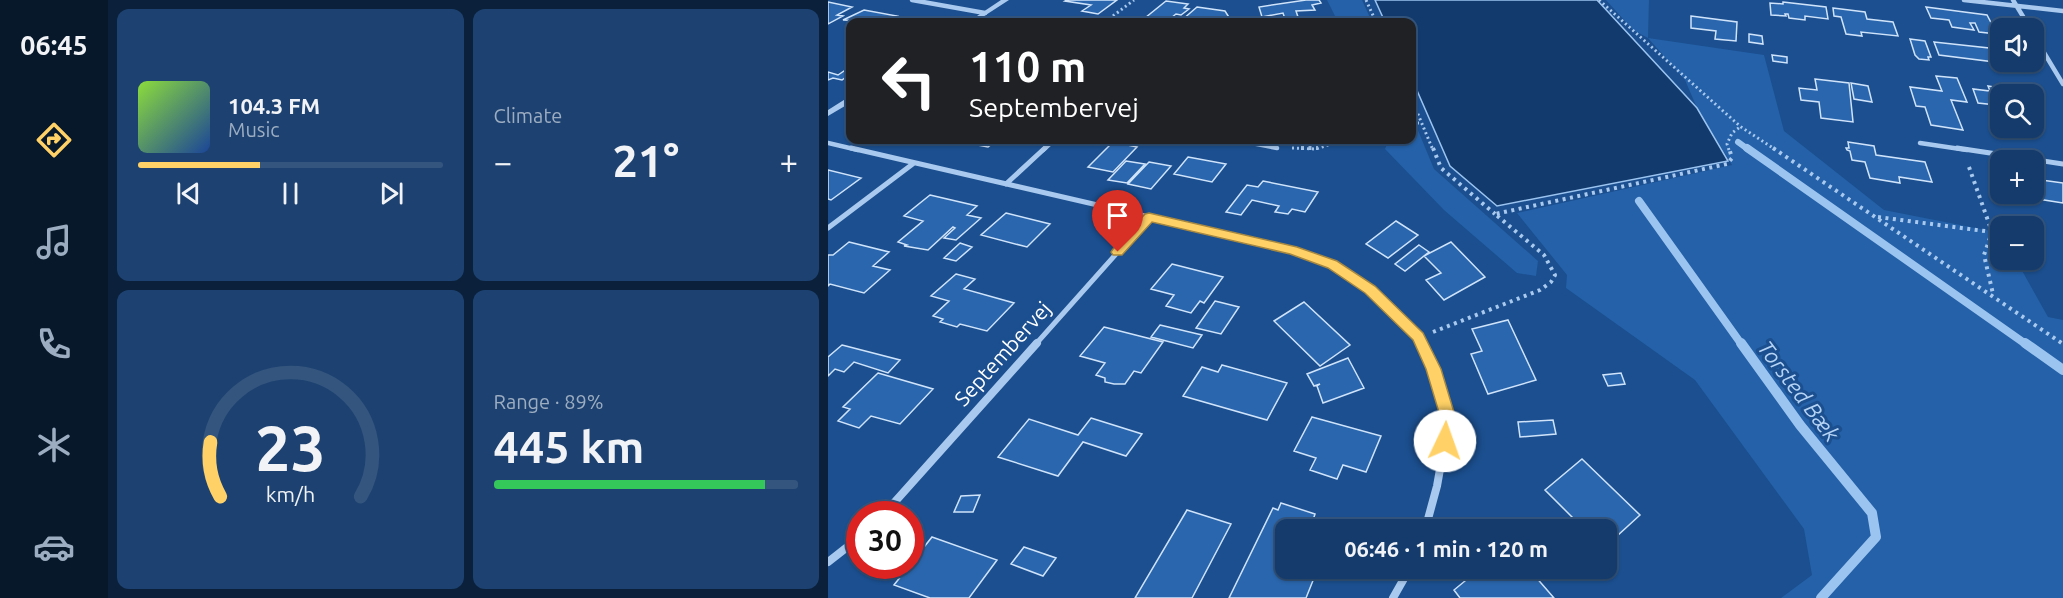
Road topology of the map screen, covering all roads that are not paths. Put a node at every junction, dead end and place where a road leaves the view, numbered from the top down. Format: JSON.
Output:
{"nodes":[{"id":1,"x":912,"y":0,"type":"edge"},
{"id":2,"x":1006,"y":0,"type":"edge"},
{"id":3,"x":1964,"y":0,"type":"edge"},
{"id":4,"x":2013,"y":0,"type":"edge"},
{"id":5,"x":2016,"y":6,"type":"junction"},
{"id":6,"x":2063,"y":11,"type":"edge"},
{"id":7,"x":985,"y":13,"type":"junction"},
{"id":8,"x":977,"y":18,"type":"edge"},
{"id":9,"x":2024,"y":18,"type":"edge"},
{"id":10,"x":2044,"y":53,"type":"edge"},
{"id":11,"x":2063,"y":84,"type":"edge"},
{"id":12,"x":846,"y":103,"type":"edge"},
{"id":13,"x":828,"y":114,"type":"edge"},
{"id":14,"x":828,"y":143,"type":"edge"},
{"id":15,"x":1920,"y":143,"type":"dead end"},
{"id":16,"x":1050,"y":144,"type":"edge"},
{"id":17,"x":1256,"y":144,"type":"edge"},
{"id":18,"x":1277,"y":148,"type":"road end"},
{"id":19,"x":914,"y":162,"type":"junction"},
{"id":20,"x":2063,"y":164,"type":"edge"},
{"id":21,"x":1006,"y":184,"type":"junction"},
{"id":22,"x":1149,"y":217,"type":"junction"},
{"id":23,"x":828,"y":228,"type":"edge"},
{"id":24,"x":896,"y":501,"type":"edge"},
{"id":25,"x":1428,"y":519,"type":"edge"},
{"id":26,"x":846,"y":548,"type":"edge"},
{"id":27,"x":828,"y":562,"type":"edge"},
{"id":28,"x":1404,"y":579,"type":"edge"},
{"id":29,"x":1393,"y":598,"type":"edge"}],
"edges":[{"from":1,"to":7,"type":"street"},
{"from":2,"to":7,"type":"street"},
{"from":3,"to":5,"type":"street"},
{"from":4,"to":5,"type":"street"},
{"from":5,"to":6,"type":"street"},
{"from":5,"to":9,"type":"street"},
{"from":7,"to":8,"type":"street"},
{"from":10,"to":11,"type":"street"},
{"from":12,"to":13,"type":"street"},
{"from":14,"to":19,"type":"street"},
{"from":15,"to":20,"type":"street"},
{"from":16,"to":21,"type":"street"},
{"from":17,"to":18,"type":"street"},
{"from":19,"to":21,"type":"street"},
{"from":19,"to":23,"type":"street"},
{"from":21,"to":22,"type":"street"},
{"from":22,"to":24,"type":"street","name":"Septembervej"},
{"from":22,"to":25,"type":"street"},
{"from":26,"to":27,"type":"street"},
{"from":28,"to":29,"type":"street"}]}
